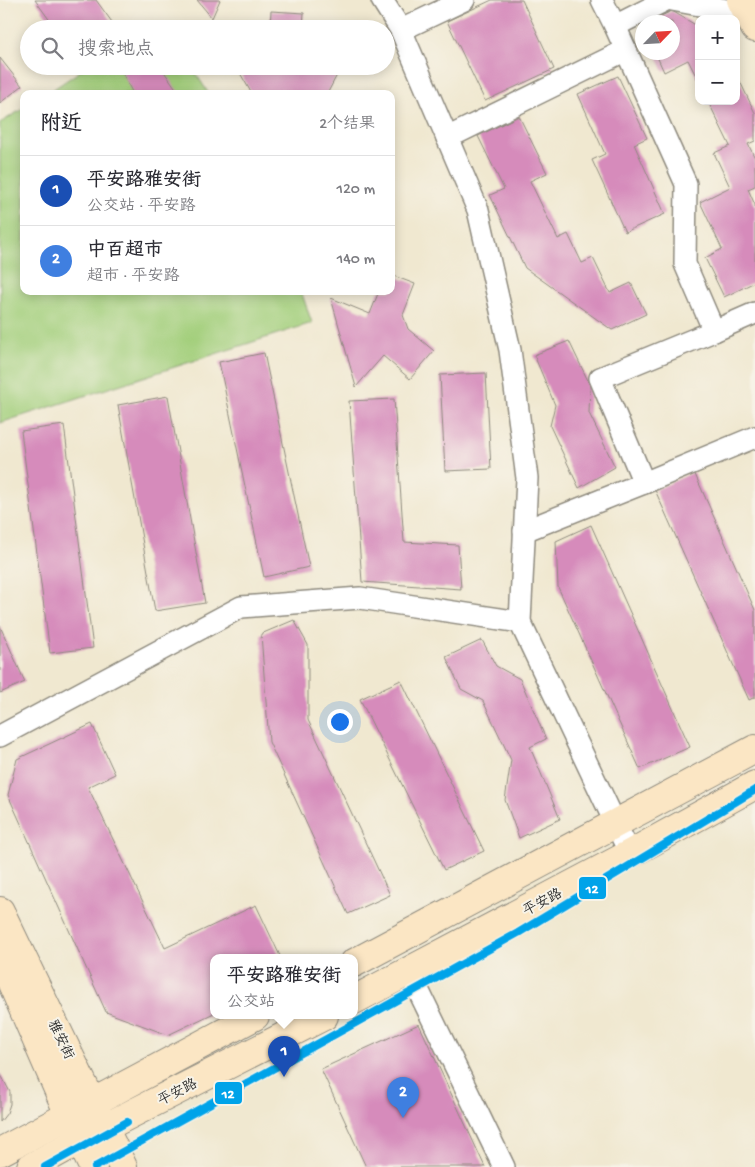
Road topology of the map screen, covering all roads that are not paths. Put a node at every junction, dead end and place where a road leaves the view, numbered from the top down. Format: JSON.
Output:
{"nodes":[{"id":1,"x":382,"y":0,"type":"edge"},
{"id":2,"x":464,"y":0,"type":"edge"},
{"id":3,"x":602,"y":0,"type":"edge"},
{"id":4,"x":666,"y":0,"type":"edge"},
{"id":5,"x":672,"y":0,"type":"edge"},
{"id":6,"x":748,"y":14,"type":"edge"},
{"id":7,"x":394,"y":20,"type":"edge"},
{"id":8,"x":395,"y":22,"type":"edge"},
{"id":9,"x":615,"y":26,"type":"junction"},
{"id":10,"x":400,"y":30,"type":"junction"},
{"id":11,"x":626,"y":50,"type":"junction"},
{"id":12,"x":447,"y":138,"type":"junction"},
{"id":13,"x":755,"y":313,"type":"edge"},
{"id":14,"x":714,"y":331,"type":"junction"},
{"id":15,"x":755,"y":437,"type":"edge"},
{"id":16,"x":644,"y":484,"type":"junction"},
{"id":17,"x":524,"y":531,"type":"junction"},
{"id":18,"x":520,"y":622,"type":"junction"},
{"id":19,"x":0,"y":736,"type":"edge"},
{"id":20,"x":755,"y":750,"type":"edge"},
{"id":21,"x":755,"y":785,"type":"edge"},
{"id":22,"x":615,"y":823,"type":"junction"},
{"id":23,"x":630,"y":854,"type":"junction"},
{"id":24,"x":1,"y":916,"type":"edge"},
{"id":25,"x":0,"y":956,"type":"edge"},
{"id":26,"x":358,"y":961,"type":"edge"},
{"id":27,"x":409,"y":971,"type":"junction"},
{"id":28,"x":358,"y":998,"type":"edge"},
{"id":29,"x":249,"y":1019,"type":"edge"},
{"id":30,"x":318,"y":1019,"type":"edge"},
{"id":31,"x":92,"y":1103,"type":"junction"},
{"id":32,"x":69,"y":1115,"type":"junction"},
{"id":33,"x":105,"y":1128,"type":"junction"},
{"id":34,"x":80,"y":1140,"type":"junction"},
{"id":35,"x":0,"y":1152,"type":"edge"},
{"id":36,"x":31,"y":1167,"type":"edge"},
{"id":37,"x":93,"y":1167,"type":"edge"},
{"id":38,"x":123,"y":1167,"type":"edge"},
{"id":39,"x":504,"y":1167,"type":"edge"}],
"edges":[{"from":1,"to":7,"type":"street"},
{"from":2,"to":10,"type":"street"},
{"from":3,"to":9,"type":"street"},
{"from":4,"to":9,"type":"street"},
{"from":5,"to":6,"type":"street"},
{"from":8,"to":10,"type":"street"},
{"from":9,"to":11,"type":"street"},
{"from":10,"to":12,"type":"street"},
{"from":11,"to":12,"type":"street"},
{"from":11,"to":14,"type":"street"},
{"from":12,"to":17,"type":"street"},
{"from":13,"to":14,"type":"street"},
{"from":14,"to":16,"type":"street"},
{"from":15,"to":16,"type":"street"},
{"from":16,"to":17,"type":"street"},
{"from":17,"to":18,"type":"street"},
{"from":18,"to":19,"type":"street"},
{"from":18,"to":22,"type":"street"},
{"from":20,"to":22,"type":"main road"},
{"from":21,"to":23,"type":"main road","name":"平安路"},
{"from":22,"to":23,"type":"street"},
{"from":22,"to":26,"type":"main road"},
{"from":23,"to":27,"type":"main road","name":"平安路"},
{"from":24,"to":31,"type":"main road","name":"雅安街"},
{"from":25,"to":32,"type":"main road","name":"雅安街"},
{"from":27,"to":28,"type":"main road","name":"平安路"},
{"from":27,"to":39,"type":"street"},
{"from":29,"to":31,"type":"main road"},
{"from":30,"to":33,"type":"main road","name":"平安路"},
{"from":31,"to":32,"type":"main road"},
{"from":31,"to":33,"type":"main road","name":"雅安街"},
{"from":32,"to":34,"type":"main road","name":"雅安街"},
{"from":32,"to":35,"type":"main road"},
{"from":33,"to":34,"type":"main road","name":"平安路"},
{"from":33,"to":38,"type":"main road","name":"雅安街"},
{"from":34,"to":36,"type":"main road","name":"平安路"},
{"from":34,"to":37,"type":"main road","name":"雅安街"}]}
